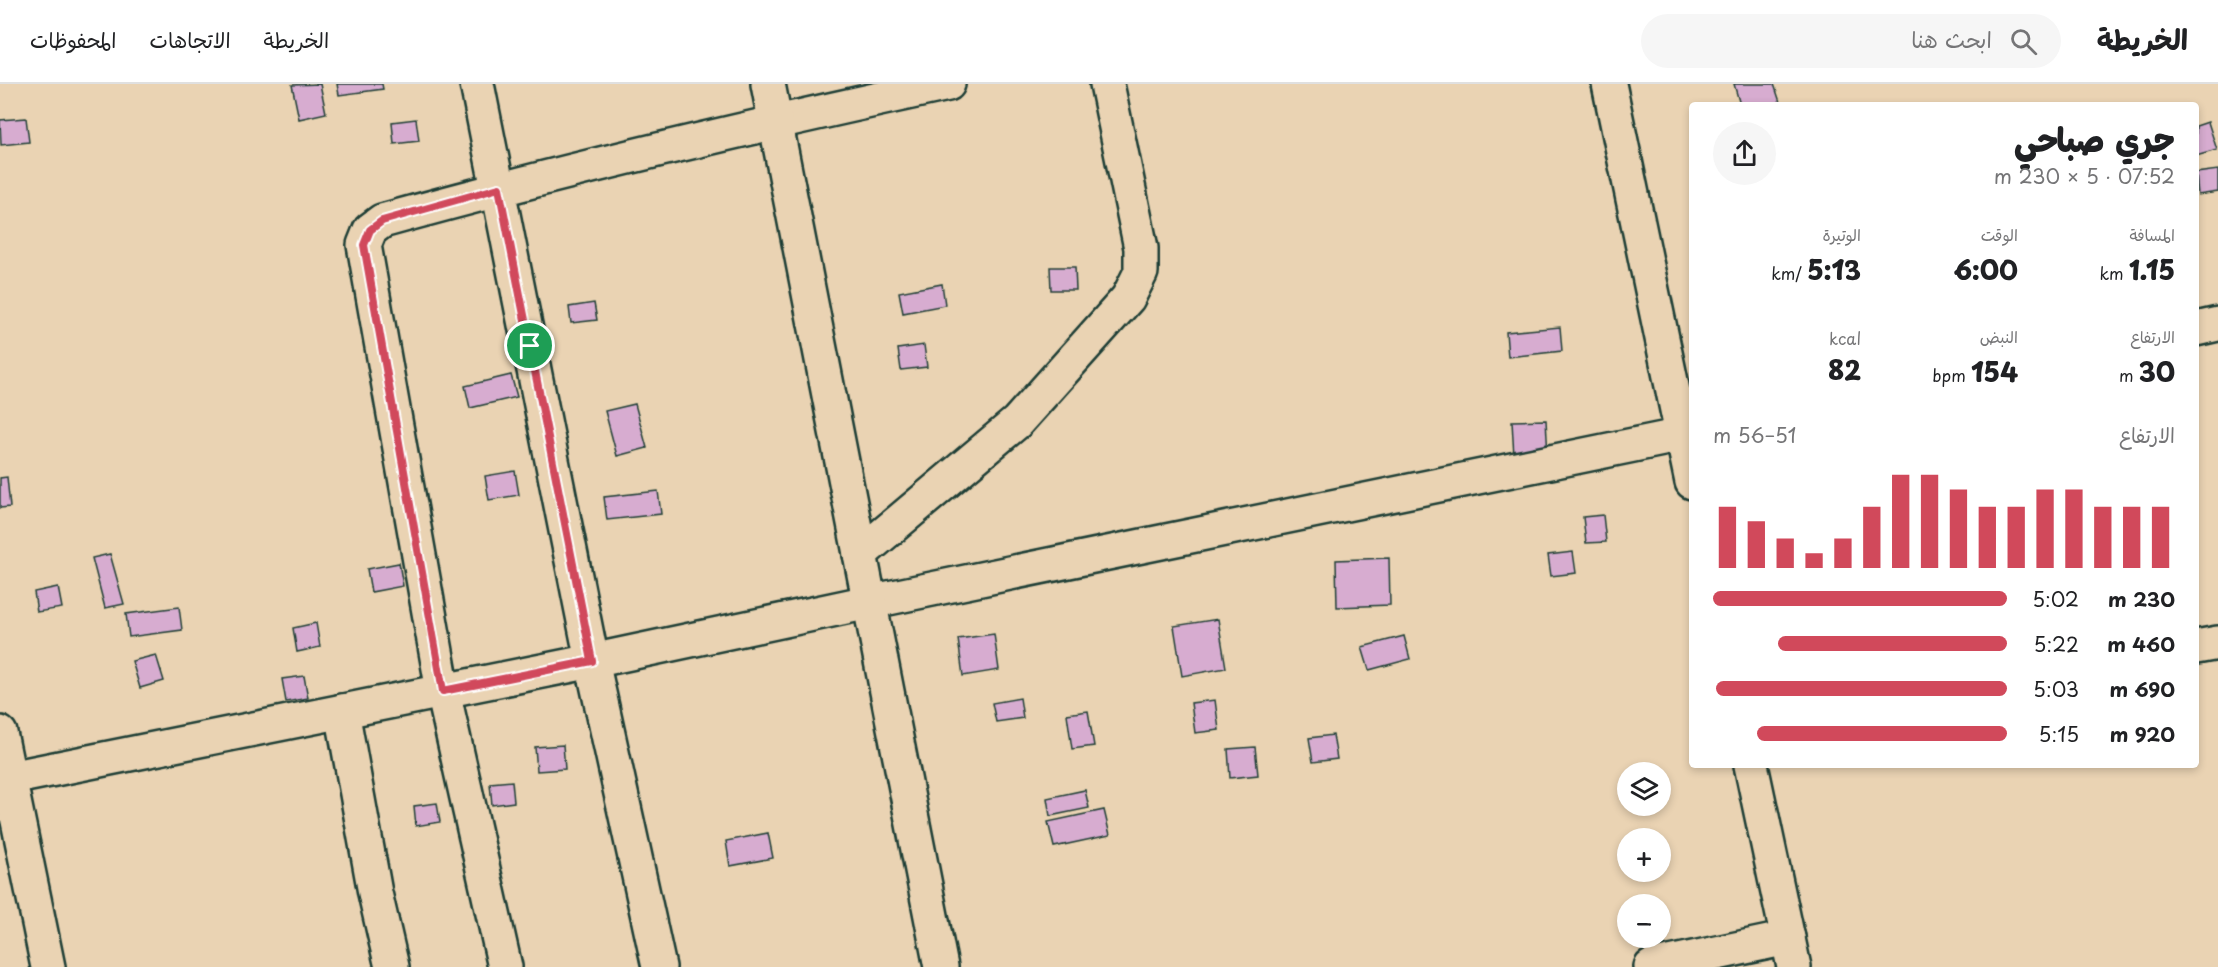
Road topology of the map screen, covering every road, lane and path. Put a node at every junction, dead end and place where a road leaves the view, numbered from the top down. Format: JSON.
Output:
{"nodes":[{"id":1,"x":477,"y":84,"type":"edge"},
{"id":2,"x":768,"y":84,"type":"edge"},
{"id":3,"x":948,"y":84,"type":"edge"},
{"id":4,"x":1107,"y":84,"type":"edge"},
{"id":5,"x":1609,"y":84,"type":"edge"},
{"id":6,"x":775,"y":121,"type":"junction"},
{"id":7,"x":499,"y":188,"type":"junction"},
{"id":8,"x":2218,"y":324,"type":"edge"},
{"id":9,"x":2199,"y":328,"type":"edge"},
{"id":10,"x":1687,"y":434,"type":"edge"},
{"id":11,"x":1689,"y":453,"type":"edge"},
{"id":12,"x":860,"y":554,"type":"junction"},
{"id":13,"x":869,"y":602,"type":"junction"},
{"id":14,"x":2218,"y":643,"type":"edge"},
{"id":15,"x":2199,"y":646,"type":"edge"},
{"id":16,"x":592,"y":661,"type":"junction"},
{"id":17,"x":443,"y":691,"type":"junction"},
{"id":18,"x":342,"y":711,"type":"junction"},
{"id":19,"x":0,"y":733,"type":"edge"},
{"id":20,"x":1752,"y":768,"type":"edge"},
{"id":21,"x":5,"y":779,"type":"edge"},
{"id":22,"x":1791,"y":952,"type":"edge"},
{"id":23,"x":48,"y":967,"type":"edge"},
{"id":24,"x":392,"y":967,"type":"edge"},
{"id":25,"x":505,"y":967,"type":"edge"},
{"id":26,"x":659,"y":967,"type":"edge"},
{"id":27,"x":941,"y":967,"type":"edge"},
{"id":28,"x":1651,"y":967,"type":"edge"}],
"edges":[{"from":1,"to":7,"type":"street"},
{"from":2,"to":6,"type":"street"},
{"from":3,"to":6,"type":"street"},
{"from":4,"to":12,"type":"street"},
{"from":5,"to":10,"type":"street"},
{"from":6,"to":7,"type":"street"},
{"from":6,"to":12,"type":"street"},
{"from":7,"to":16,"type":"street"},
{"from":7,"to":17,"type":"street"},
{"from":8,"to":9,"type":"street"},
{"from":10,"to":11,"type":"street"},
{"from":10,"to":13,"type":"street"},
{"from":12,"to":13,"type":"street"},
{"from":13,"to":16,"type":"street"},
{"from":13,"to":27,"type":"street"},
{"from":14,"to":15,"type":"street"},
{"from":16,"to":17,"type":"street"},
{"from":16,"to":26,"type":"street"},
{"from":17,"to":18,"type":"street"},
{"from":17,"to":25,"type":"street"},
{"from":18,"to":21,"type":"street"},
{"from":18,"to":24,"type":"street"},
{"from":19,"to":21,"type":"street"},
{"from":20,"to":22,"type":"street"},
{"from":21,"to":23,"type":"street"},
{"from":22,"to":28,"type":"street"}]}
